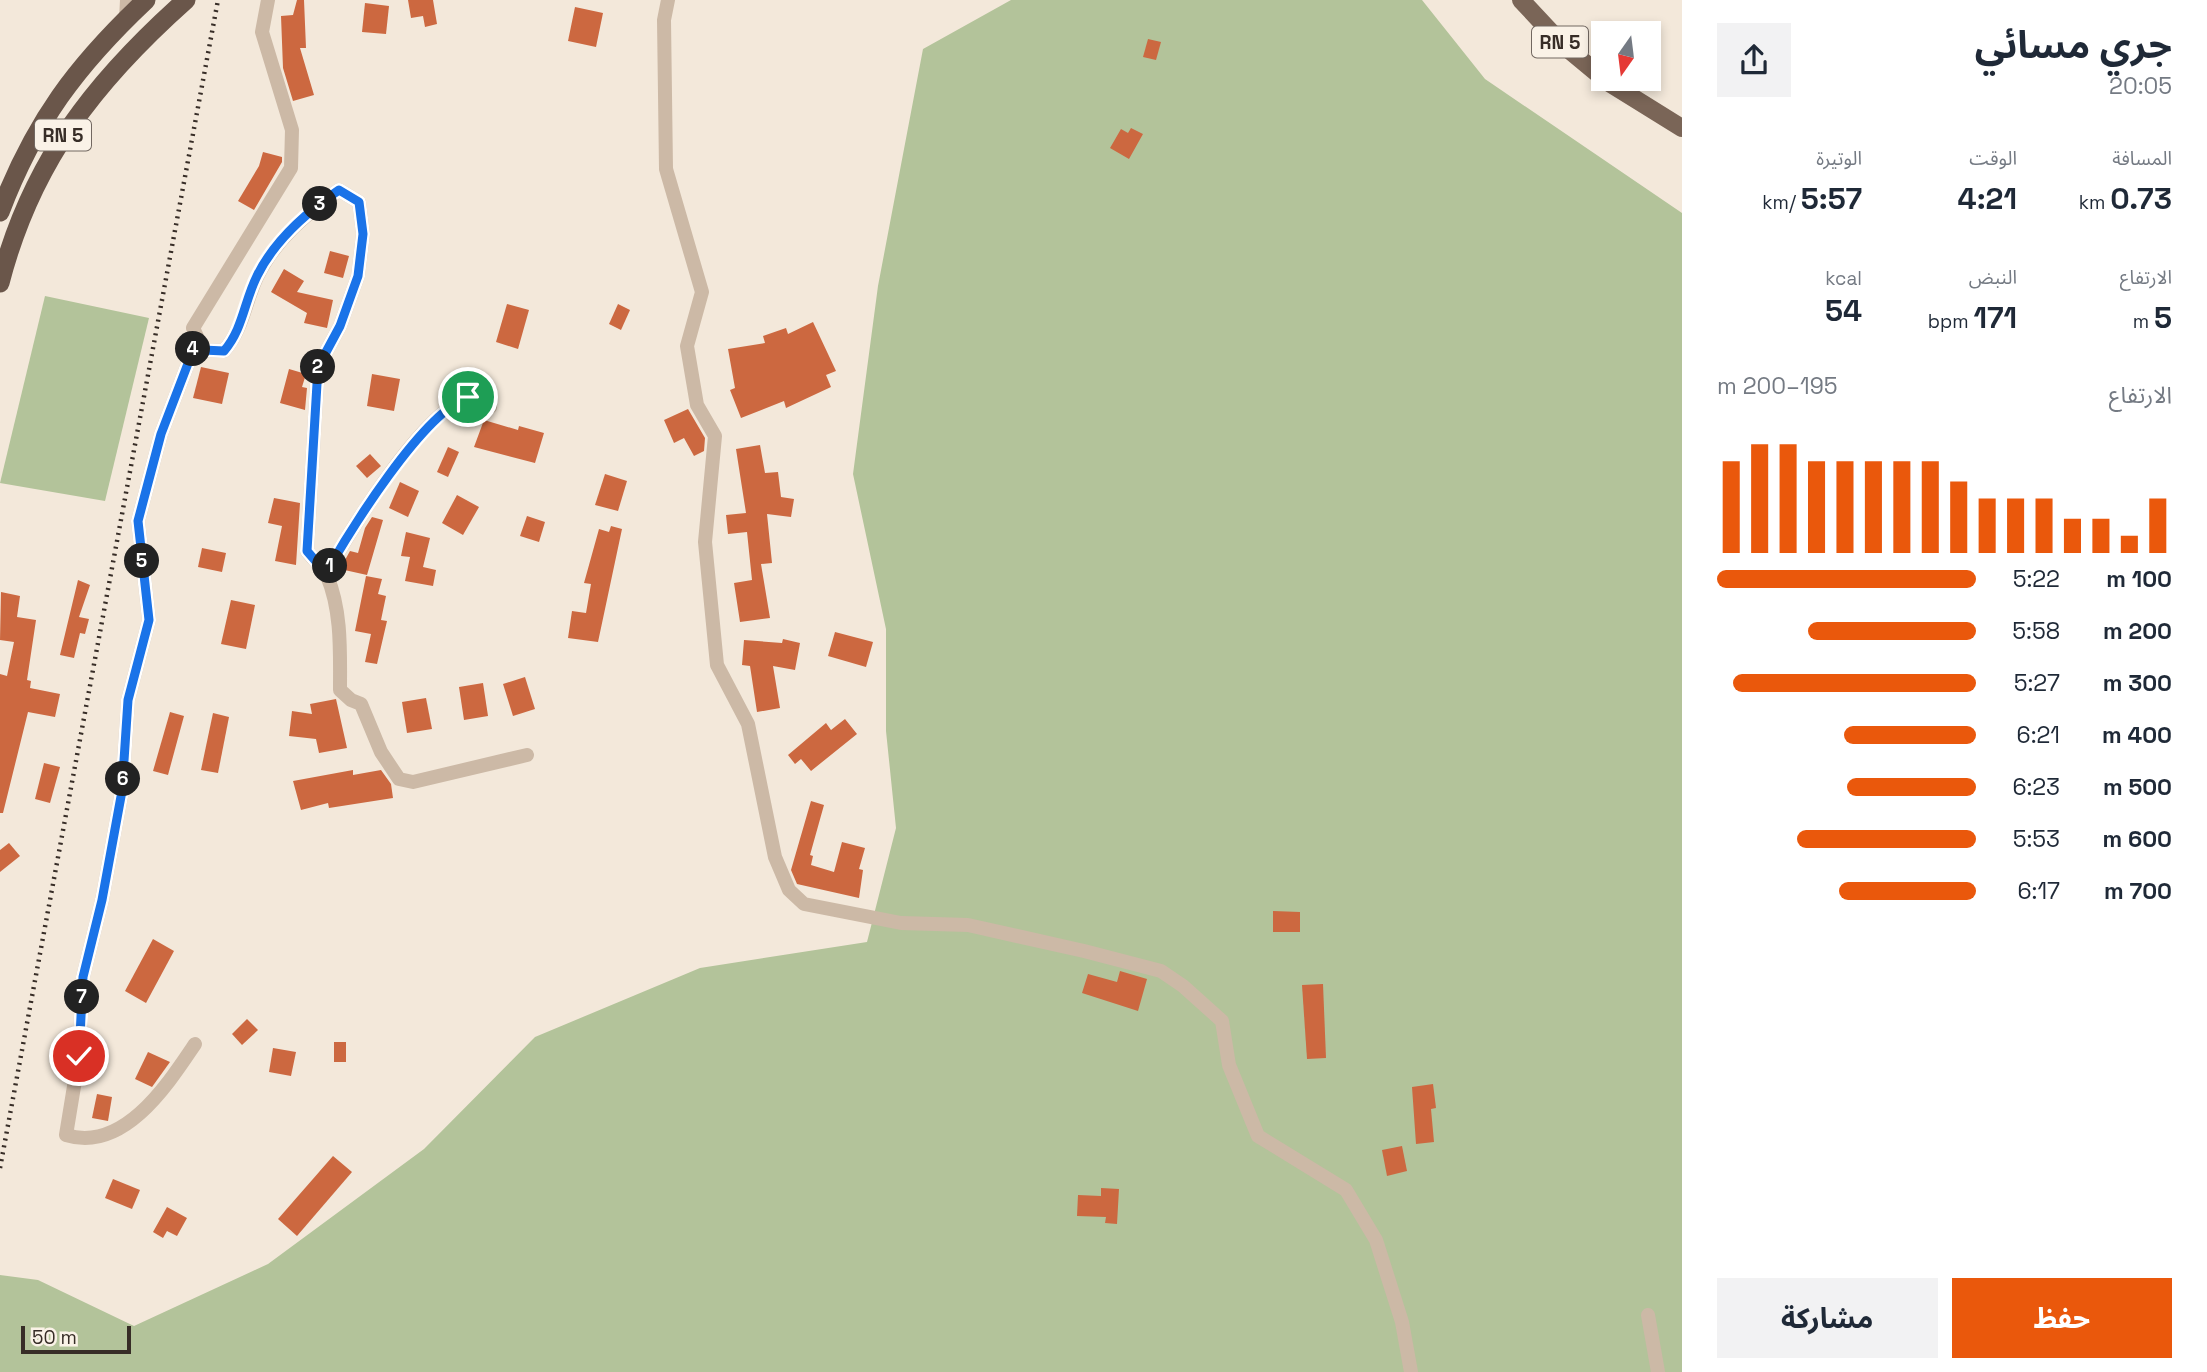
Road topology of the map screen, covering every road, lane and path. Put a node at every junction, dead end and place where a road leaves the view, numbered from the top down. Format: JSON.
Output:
{"nodes":[{"id":1,"x":146,"y":0,"type":"edge"},
{"id":2,"x":186,"y":0,"type":"edge"},
{"id":3,"x":268,"y":0,"type":"edge"},
{"id":4,"x":668,"y":0,"type":"edge"},
{"id":5,"x":1521,"y":0,"type":"edge"},
{"id":6,"x":126,"y":9,"type":"edge"},
{"id":7,"x":1591,"y":69,"type":"edge"},
{"id":8,"x":1622,"y":91,"type":"edge"},
{"id":9,"x":1682,"y":128,"type":"edge"},
{"id":10,"x":0,"y":212,"type":"edge"},
{"id":11,"x":0,"y":283,"type":"edge"},
{"id":12,"x":197,"y":340,"type":"junction"},
{"id":13,"x":489,"y":407,"type":"dead end"},
{"id":14,"x":326,"y":573,"type":"junction"},
{"id":15,"x":527,"y":755,"type":"dead end"},
{"id":16,"x":195,"y":1044,"type":"dead end"},
{"id":17,"x":1648,"y":1314,"type":"dead end"},
{"id":18,"x":1411,"y":1372,"type":"edge"},
{"id":19,"x":1658,"y":1372,"type":"edge"}],
"edges":[{"from":1,"to":6,"type":"highway","number":"RN 5"},
{"from":2,"to":11,"type":"highway","number":"RN 5"},
{"from":3,"to":12,"type":"street"},
{"from":4,"to":18,"type":"street"},
{"from":5,"to":7,"type":"main road","number":"RN 5"},
{"from":6,"to":10,"type":"highway","number":"RN 5"},
{"from":8,"to":9,"type":"main road","number":"RN 5"},
{"from":12,"to":14,"type":"street"},
{"from":12,"to":16,"type":"street"},
{"from":13,"to":14,"type":"street"},
{"from":14,"to":15,"type":"street"},
{"from":17,"to":19,"type":"street"}]}
